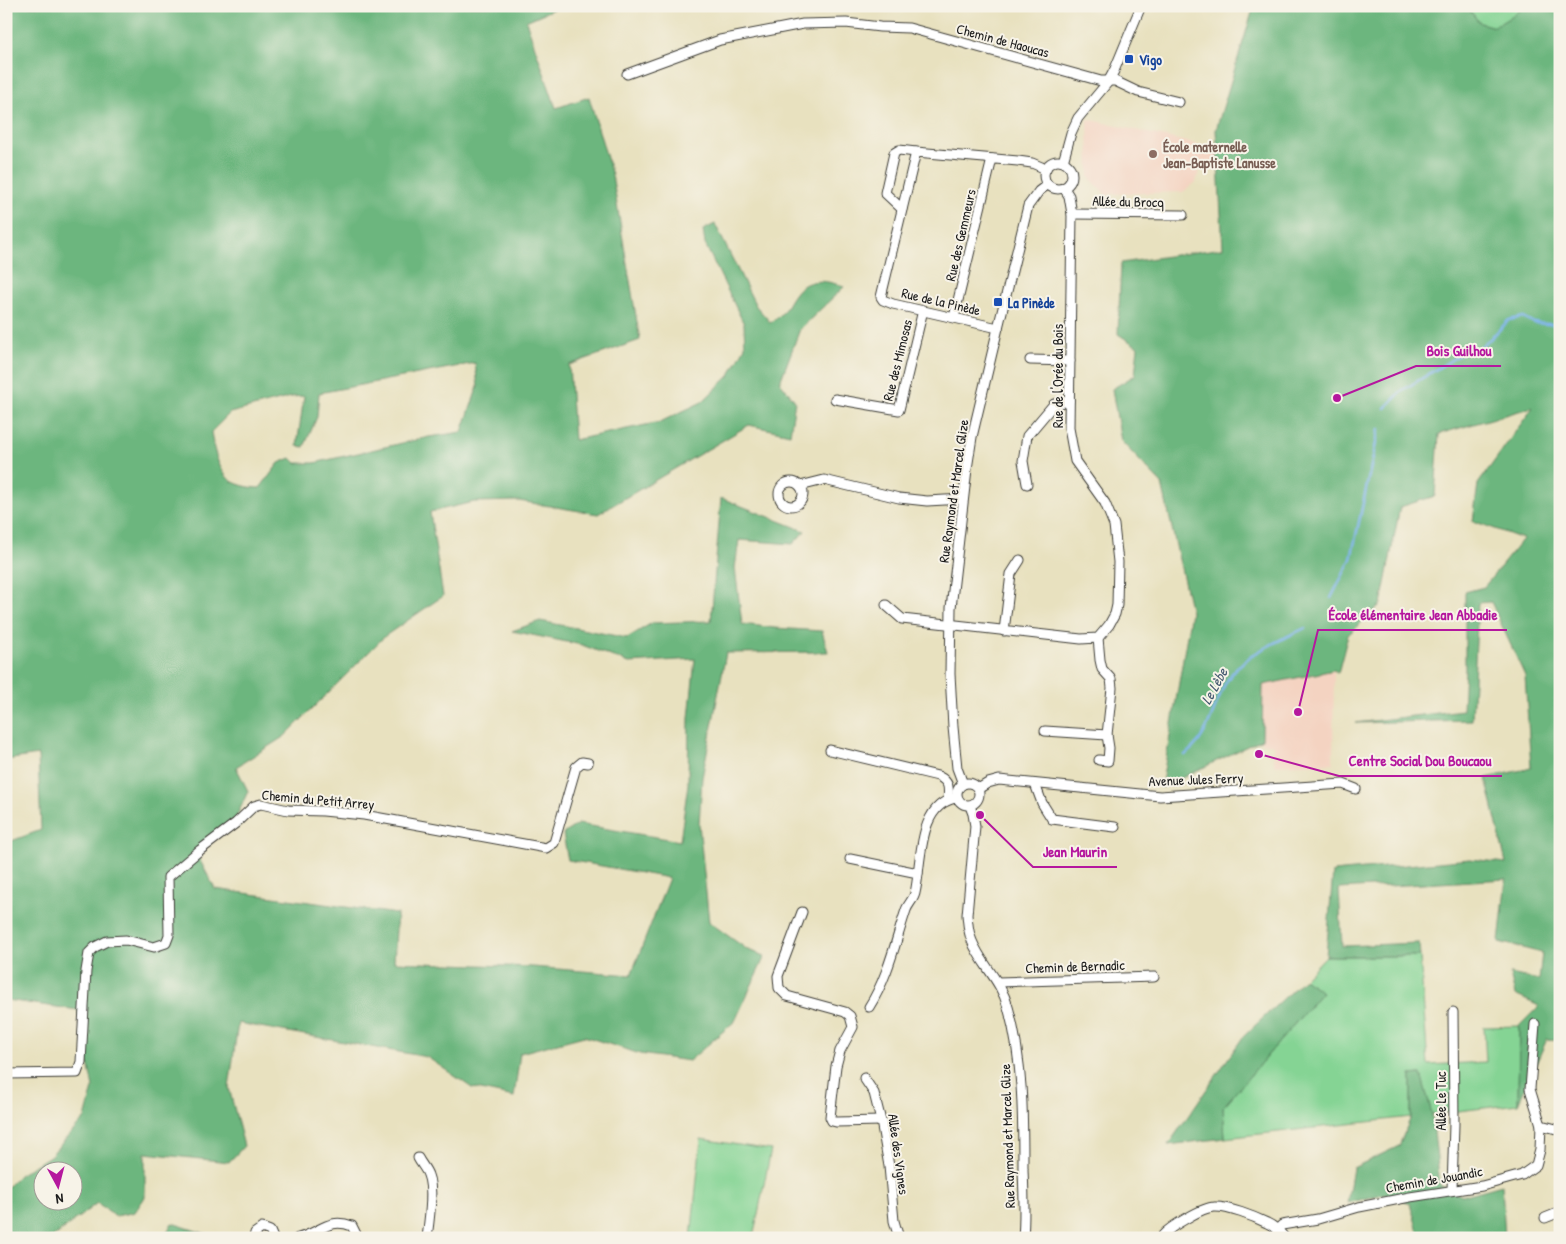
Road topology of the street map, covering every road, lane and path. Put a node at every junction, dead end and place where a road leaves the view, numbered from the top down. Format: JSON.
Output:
{"nodes":[{"id":1,"x":1141,"y":6,"type":"edge"},
{"id":2,"x":627,"y":74,"type":"dead end"},
{"id":3,"x":1108,"y":82,"type":"junction"},
{"id":4,"x":1179,"y":102,"type":"dead end"},
{"id":5,"x":916,"y":152,"type":"junction"},
{"id":6,"x":992,"y":159,"type":"junction"},
{"id":7,"x":1063,"y":162,"type":"junction"},
{"id":8,"x":1046,"y":169,"type":"junction"},
{"id":9,"x":1047,"y":184,"type":"junction"},
{"id":10,"x":1064,"y":188,"type":"junction"},
{"id":11,"x":902,"y":209,"type":"junction"},
{"id":12,"x":1072,"y":214,"type":"junction"},
{"id":13,"x":1183,"y":215,"type":"dead end"},
{"id":14,"x":923,"y":310,"type":"junction"},
{"id":15,"x":954,"y":317,"type":"junction"},
{"id":16,"x":998,"y":328,"type":"junction"},
{"id":17,"x":1030,"y":360,"type":"dead end"},
{"id":18,"x":1070,"y":361,"type":"junction"},
{"id":19,"x":835,"y":399,"type":"dead end"},
{"id":20,"x":1070,"y":402,"type":"junction"},
{"id":21,"x":1027,"y":484,"type":"dead end"},
{"id":22,"x":800,"y":486,"type":"dead end"},
{"id":23,"x":964,"y":500,"type":"junction"},
{"id":24,"x":1020,"y":560,"type":"dead end"},
{"id":25,"x":886,"y":605,"type":"dead end"},
{"id":26,"x":950,"y":624,"type":"junction"},
{"id":27,"x":1004,"y":631,"type":"junction"},
{"id":28,"x":1098,"y":638,"type":"junction"},
{"id":29,"x":1045,"y":730,"type":"dead end"},
{"id":30,"x":1107,"y":735,"type":"junction"},
{"id":31,"x":830,"y":750,"type":"dead end"},
{"id":32,"x":1099,"y":760,"type":"dead end"},
{"id":33,"x":588,"y":763,"type":"dead end"},
{"id":34,"x":963,"y":784,"type":"junction"},
{"id":35,"x":1034,"y":784,"type":"junction"},
{"id":36,"x":978,"y":789,"type":"junction"},
{"id":37,"x":1356,"y":789,"type":"dead end"},
{"id":38,"x":953,"y":799,"type":"junction"},
{"id":39,"x":970,"y":806,"type":"junction"},
{"id":40,"x":1115,"y":826,"type":"dead end"},
{"id":41,"x":850,"y":859,"type":"dead end"},
{"id":42,"x":918,"y":872,"type":"junction"},
{"id":43,"x":802,"y":912,"type":"dead end"},
{"id":44,"x":1154,"y":977,"type":"dead end"},
{"id":45,"x":998,"y":982,"type":"junction"},
{"id":46,"x":869,"y":1007,"type":"dead end"},
{"id":47,"x":1453,"y":1012,"type":"dead end"},
{"id":48,"x":1535,"y":1024,"type":"dead end"},
{"id":49,"x":6,"y":1074,"type":"edge"},
{"id":50,"x":864,"y":1078,"type":"dead end"},
{"id":51,"x":881,"y":1121,"type":"junction"},
{"id":52,"x":1541,"y":1126,"type":"junction"},
{"id":53,"x":1560,"y":1130,"type":"edge"},
{"id":54,"x":418,"y":1158,"type":"dead end"},
{"id":55,"x":1452,"y":1190,"type":"junction"},
{"id":56,"x":1560,"y":1212,"type":"edge"},
{"id":57,"x":1545,"y":1218,"type":"dead end"},
{"id":58,"x":1277,"y":1230,"type":"junction"},
{"id":59,"x":1164,"y":1236,"type":"edge"},
{"id":60,"x":254,"y":1238,"type":"edge"},
{"id":61,"x":273,"y":1238,"type":"edge"},
{"id":62,"x":298,"y":1238,"type":"edge"},
{"id":63,"x":358,"y":1238,"type":"edge"},
{"id":64,"x":427,"y":1238,"type":"edge"},
{"id":65,"x":899,"y":1238,"type":"edge"},
{"id":66,"x":1023,"y":1238,"type":"edge"},
{"id":67,"x":1285,"y":1238,"type":"edge"}],
"edges":[{"from":1,"to":3,"type":"street"},
{"from":2,"to":3,"type":"street","name":"Chemin de Haoucas"},
{"from":3,"to":4,"type":"street","name":"Chemin de Haoucas"},
{"from":3,"to":7,"type":"street"},
{"from":5,"to":6,"type":"street"},
{"from":5,"to":11,"type":"street","name":"Rue de la Pinède"},
{"from":5,"to":11,"type":"street"},
{"from":6,"to":8,"type":"street"},
{"from":6,"to":15,"type":"street","name":"Rue des Gemmeurs"},
{"from":7,"to":8,"type":"street"},
{"from":7,"to":10,"type":"street"},
{"from":8,"to":9,"type":"street"},
{"from":9,"to":10,"type":"street"},
{"from":9,"to":16,"type":"street","name":"Rue Raymond et Marcel Glize"},
{"from":10,"to":12,"type":"street","name":"Rue de l'Orée du Bois"},
{"from":11,"to":14,"type":"street","name":"Rue de la Pinède"},
{"from":12,"to":13,"type":"street","name":"Allée du Brocq"},
{"from":12,"to":18,"type":"street","name":"Rue de l'Orée du Bois"},
{"from":14,"to":15,"type":"street","name":"Rue de la Pinède"},
{"from":14,"to":19,"type":"street","name":"Rue des Mimosas"},
{"from":15,"to":16,"type":"street","name":"Rue de la Pinède"},
{"from":16,"to":23,"type":"street","name":"Rue Raymond et Marcel Glize"},
{"from":17,"to":18,"type":"street"},
{"from":18,"to":20,"type":"street","name":"Rue de l'Orée du Bois"},
{"from":20,"to":21,"type":"street"},
{"from":20,"to":28,"type":"street","name":"Rue de l'Orée du Bois"},
{"from":22,"to":23,"type":"street"},
{"from":23,"to":26,"type":"street","name":"Rue Raymond et Marcel Glize"},
{"from":24,"to":27,"type":"street"},
{"from":25,"to":26,"type":"street"},
{"from":26,"to":27,"type":"street"},
{"from":26,"to":34,"type":"street","name":"Rue Raymond et Marcel Glize"},
{"from":27,"to":28,"type":"street"},
{"from":28,"to":30,"type":"street"},
{"from":29,"to":30,"type":"street"},
{"from":30,"to":32,"type":"street"},
{"from":31,"to":38,"type":"street"},
{"from":33,"to":49,"type":"street","name":"Chemin du Petit Arrey"},
{"from":34,"to":36,"type":"street"},
{"from":34,"to":38,"type":"street"},
{"from":35,"to":36,"type":"street","name":"Avenue Jules Ferry"},
{"from":35,"to":37,"type":"street","name":"Avenue Jules Ferry"},
{"from":35,"to":40,"type":"street"},
{"from":36,"to":39,"type":"street"},
{"from":38,"to":39,"type":"street"},
{"from":38,"to":42,"type":"street"},
{"from":39,"to":45,"type":"street","name":"Rue Raymond et Marcel Glize"},
{"from":41,"to":42,"type":"street"},
{"from":42,"to":46,"type":"street"},
{"from":43,"to":51,"type":"street"},
{"from":44,"to":45,"type":"street","name":"Chemin de Bernadic"},
{"from":45,"to":66,"type":"street","name":"Rue Raymond et Marcel Glize"},
{"from":47,"to":55,"type":"street","name":"Allée Le Tuc"},
{"from":48,"to":52,"type":"street","name":"Chemin de Jouandic"},
{"from":50,"to":51,"type":"street","name":"Allée des Vignes"},
{"from":51,"to":65,"type":"street","name":"Allée des Vignes"},
{"from":52,"to":53,"type":"street"},
{"from":52,"to":55,"type":"street","name":"Chemin de Jouandic"},
{"from":54,"to":64,"type":"street"},
{"from":55,"to":58,"type":"street","name":"Chemin de Jouandic"},
{"from":56,"to":57,"type":"street"},
{"from":58,"to":59,"type":"street"},
{"from":58,"to":67,"type":"street"},
{"from":60,"to":61,"type":"street"},
{"from":62,"to":63,"type":"street"}]}
